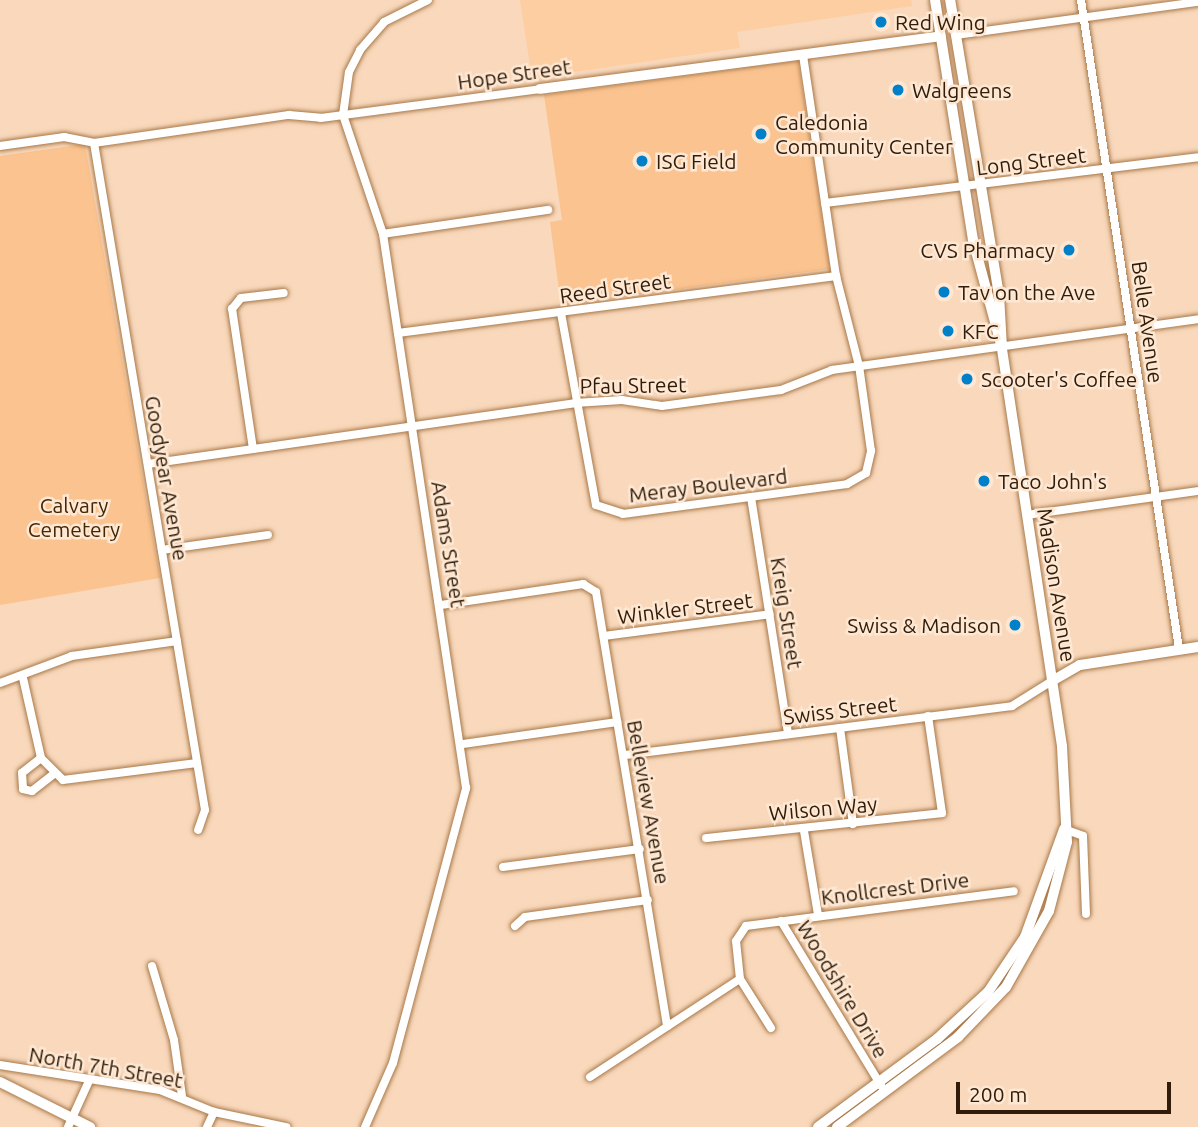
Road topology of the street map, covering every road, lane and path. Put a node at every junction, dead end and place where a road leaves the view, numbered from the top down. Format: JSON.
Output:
{"nodes":[{"id":1,"x":428,"y":0,"type":"edge"},
{"id":2,"x":935,"y":0,"type":"edge"},
{"id":3,"x":941,"y":0,"type":"edge"},
{"id":4,"x":950,"y":0,"type":"edge"},
{"id":5,"x":1081,"y":0,"type":"edge"},
{"id":6,"x":1198,"y":2,"type":"edge"},
{"id":7,"x":1084,"y":19,"type":"junction"},
{"id":8,"x":956,"y":35,"type":"junction"},
{"id":9,"x":941,"y":36,"type":"junction"},
{"id":10,"x":803,"y":55,"type":"junction"},
{"id":11,"x":540,"y":89,"type":"joint"},
{"id":12,"x":343,"y":115,"type":"junction"},
{"id":13,"x":94,"y":143,"type":"junction"},
{"id":14,"x":0,"y":146,"type":"edge"},
{"id":15,"x":1198,"y":157,"type":"edge"},
{"id":16,"x":1107,"y":169,"type":"junction"},
{"id":17,"x":979,"y":185,"type":"junction"},
{"id":18,"x":965,"y":186,"type":"junction"},
{"id":19,"x":825,"y":203,"type":"junction"},
{"id":20,"x":548,"y":210,"type":"dead end"},
{"id":21,"x":383,"y":234,"type":"junction"},
{"id":22,"x":836,"y":276,"type":"junction"},
{"id":23,"x":284,"y":293,"type":"dead end"},
{"id":24,"x":561,"y":313,"type":"junction"},
{"id":25,"x":1198,"y":318,"type":"edge"},
{"id":26,"x":1132,"y":329,"type":"junction"},
{"id":27,"x":398,"y":333,"type":"junction"},
{"id":28,"x":1002,"y":347,"type":"junction"},
{"id":29,"x":859,"y":366,"type":"junction"},
{"id":30,"x":575,"y":403,"type":"junction"},
{"id":31,"x":412,"y":427,"type":"junction"},
{"id":32,"x":253,"y":449,"type":"junction"},
{"id":33,"x":148,"y":464,"type":"junction"},
{"id":34,"x":1198,"y":491,"type":"edge"},
{"id":35,"x":1156,"y":497,"type":"junction"},
{"id":36,"x":751,"y":498,"type":"junction"},
{"id":37,"x":1027,"y":515,"type":"junction"},
{"id":38,"x":268,"y":535,"type":"dead end"},
{"id":39,"x":162,"y":550,"type":"junction"},
{"id":40,"x":441,"y":605,"type":"junction"},
{"id":41,"x":770,"y":614,"type":"junction"},
{"id":42,"x":604,"y":636,"type":"junction"},
{"id":43,"x":177,"y":641,"type":"junction"},
{"id":44,"x":1198,"y":647,"type":"edge"},
{"id":45,"x":1180,"y":649,"type":"junction"},
{"id":46,"x":23,"y":678,"type":"junction"},
{"id":47,"x":1052,"y":681,"type":"junction"},
{"id":48,"x":0,"y":683,"type":"edge"},
{"id":49,"x":928,"y":716,"type":"junction"},
{"id":50,"x":617,"y":722,"type":"junction"},
{"id":51,"x":840,"y":728,"type":"junction"},
{"id":52,"x":788,"y":734,"type":"junction"},
{"id":53,"x":463,"y":744,"type":"junction"},
{"id":54,"x":625,"y":755,"type":"junction"},
{"id":55,"x":41,"y":758,"type":"junction"},
{"id":56,"x":197,"y":763,"type":"junction"},
{"id":57,"x":54,"y":774,"type":"junction"},
{"id":58,"x":853,"y":824,"type":"junction"},
{"id":59,"x":1064,"y":828,"type":"junction"},
{"id":60,"x":198,"y":830,"type":"dead end"},
{"id":61,"x":804,"y":831,"type":"junction"},
{"id":62,"x":706,"y":838,"type":"dead end"},
{"id":63,"x":640,"y":849,"type":"junction"},
{"id":64,"x":503,"y":867,"type":"dead end"},
{"id":65,"x":1014,"y":891,"type":"dead end"},
{"id":66,"x":648,"y":900,"type":"junction"},
{"id":67,"x":1086,"y":914,"type":"dead end"},
{"id":68,"x":818,"y":915,"type":"junction"},
{"id":69,"x":781,"y":921,"type":"junction"},
{"id":70,"x":516,"y":926,"type":"dead end"},
{"id":71,"x":152,"y":966,"type":"dead end"},
{"id":72,"x":740,"y":979,"type":"junction"},
{"id":73,"x":667,"y":1026,"type":"junction"},
{"id":74,"x":771,"y":1028,"type":"dead end"},
{"id":75,"x":0,"y":1065,"type":"edge"},
{"id":76,"x":590,"y":1077,"type":"dead end"},
{"id":77,"x":89,"y":1081,"type":"junction"},
{"id":78,"x":0,"y":1082,"type":"edge"},
{"id":79,"x":882,"y":1087,"type":"junction"},
{"id":80,"x":182,"y":1096,"type":"junction"},
{"id":81,"x":214,"y":1112,"type":"junction"},
{"id":82,"x":70,"y":1122,"type":"edge"},
{"id":83,"x":90,"y":1127,"type":"edge"},
{"id":84,"x":207,"y":1127,"type":"edge"},
{"id":85,"x":286,"y":1127,"type":"edge"},
{"id":86,"x":365,"y":1127,"type":"edge"},
{"id":87,"x":818,"y":1127,"type":"edge"},
{"id":88,"x":837,"y":1127,"type":"edge"}],
"edges":[{"from":1,"to":12,"type":"street","name":"Adams Street"},
{"from":2,"to":9,"type":"main road","name":"Madison Avenue"},
{"from":3,"to":8,"type":"main road"},
{"from":4,"to":8,"type":"main road","name":"Madison Avenue"},
{"from":5,"to":7,"type":"street","name":"Belle Avenue"},
{"from":6,"to":7,"type":"street"},
{"from":7,"to":8,"type":"street"},
{"from":7,"to":16,"type":"street","name":"Belle Avenue"},
{"from":8,"to":17,"type":"main road","name":"Madison Avenue"},
{"from":9,"to":10,"type":"main road","name":"Hope Street"},
{"from":9,"to":18,"type":"main road","name":"Madison Avenue"},
{"from":10,"to":11,"type":"main road","name":"Hope Street"},
{"from":10,"to":19,"type":"street","name":"Meray Boulevard"},
{"from":11,"to":12,"type":"street","name":"Hope Street"},
{"from":12,"to":13,"type":"street","name":"Hope Street"},
{"from":12,"to":21,"type":"street","name":"Adams Street"},
{"from":13,"to":14,"type":"street"},
{"from":13,"to":33,"type":"street","name":"Goodyear Avenue"},
{"from":15,"to":16,"type":"street","name":"Long Street"},
{"from":16,"to":17,"type":"street","name":"Long Street"},
{"from":16,"to":26,"type":"street","name":"Belle Avenue"},
{"from":17,"to":18,"type":"street","name":"Long Street"},
{"from":17,"to":28,"type":"main road","name":"Madison Avenue"},
{"from":18,"to":19,"type":"street","name":"Long Street"},
{"from":18,"to":28,"type":"main road","name":"Madison Avenue"},
{"from":19,"to":22,"type":"street","name":"Meray Boulevard"},
{"from":20,"to":21,"type":"street"},
{"from":21,"to":27,"type":"street","name":"Adams Street"},
{"from":22,"to":24,"type":"street","name":"Reed Street"},
{"from":22,"to":29,"type":"street","name":"Meray Boulevard"},
{"from":23,"to":32,"type":"street"},
{"from":24,"to":27,"type":"street","name":"Reed Street"},
{"from":24,"to":30,"type":"street","name":"Meray Boulevard"},
{"from":25,"to":26,"type":"street","name":"Pfau Street"},
{"from":26,"to":28,"type":"street","name":"Pfau Street"},
{"from":26,"to":35,"type":"street","name":"Belle Avenue"},
{"from":27,"to":31,"type":"street","name":"Adams Street"},
{"from":28,"to":29,"type":"street","name":"Pfau Street"},
{"from":28,"to":37,"type":"main road","name":"Madison Avenue"},
{"from":29,"to":30,"type":"street","name":"Pfau Street"},
{"from":29,"to":36,"type":"street","name":"Meray Boulevard"},
{"from":30,"to":31,"type":"street","name":"Pfau Street"},
{"from":30,"to":36,"type":"street","name":"Meray Boulevard"},
{"from":31,"to":32,"type":"street","name":"Pfau Street"},
{"from":31,"to":40,"type":"street","name":"Adams Street"},
{"from":32,"to":33,"type":"street","name":"Pfau Street"},
{"from":33,"to":39,"type":"street","name":"Goodyear Avenue"},
{"from":34,"to":35,"type":"street"},
{"from":35,"to":37,"type":"street"},
{"from":35,"to":45,"type":"street","name":"Belle Avenue"},
{"from":36,"to":41,"type":"street","name":"Kreig Street"},
{"from":37,"to":47,"type":"main road","name":"Madison Avenue"},
{"from":38,"to":39,"type":"street"},
{"from":39,"to":43,"type":"street","name":"Goodyear Avenue"},
{"from":40,"to":42,"type":"street","name":"Belleview Avenue"},
{"from":40,"to":53,"type":"street","name":"Adams Street"},
{"from":41,"to":42,"type":"street","name":"Winkler Street"},
{"from":41,"to":52,"type":"street","name":"Kreig Street"},
{"from":42,"to":50,"type":"street","name":"Belleview Avenue"},
{"from":43,"to":46,"type":"street"},
{"from":43,"to":56,"type":"street","name":"Goodyear Avenue"},
{"from":44,"to":45,"type":"main road"},
{"from":45,"to":47,"type":"main road"},
{"from":46,"to":48,"type":"street"},
{"from":46,"to":55,"type":"street"},
{"from":47,"to":49,"type":"street","name":"Swiss Street"},
{"from":47,"to":59,"type":"main road","name":"Madison Avenue"},
{"from":49,"to":51,"type":"street","name":"Swiss Street"},
{"from":49,"to":58,"type":"street","name":"Wilson Way"},
{"from":50,"to":53,"type":"street"},
{"from":50,"to":54,"type":"street","name":"Belleview Avenue"},
{"from":51,"to":52,"type":"street","name":"Swiss Street"},
{"from":51,"to":58,"type":"street"},
{"from":52,"to":54,"type":"street","name":"Swiss Street"},
{"from":53,"to":86,"type":"street","name":"Adams Street"},
{"from":54,"to":63,"type":"street","name":"Belleview Avenue"},
{"from":55,"to":57,"type":"street"},
{"from":55,"to":57,"type":"street"},
{"from":56,"to":57,"type":"street"},
{"from":56,"to":60,"type":"street","name":"Goodyear Avenue"},
{"from":58,"to":61,"type":"street","name":"Wilson Way"},
{"from":59,"to":67,"type":"street"},
{"from":59,"to":79,"type":"main road","name":"Madison Avenue"},
{"from":61,"to":62,"type":"street","name":"Wilson Way"},
{"from":61,"to":68,"type":"street"},
{"from":63,"to":64,"type":"street"},
{"from":63,"to":66,"type":"street","name":"Belleview Avenue"},
{"from":65,"to":68,"type":"street","name":"Knollcrest Drive"},
{"from":66,"to":70,"type":"street"},
{"from":66,"to":73,"type":"street","name":"Belleview Avenue"},
{"from":68,"to":69,"type":"street","name":"Knollcrest Drive"},
{"from":69,"to":72,"type":"street","name":"Woodshire Drive"},
{"from":69,"to":79,"type":"street","name":"Woodshire Drive"},
{"from":71,"to":80,"type":"street"},
{"from":72,"to":73,"type":"street"},
{"from":72,"to":74,"type":"street"},
{"from":73,"to":76,"type":"street"},
{"from":75,"to":77,"type":"street","name":"North 7th Street"},
{"from":77,"to":80,"type":"street","name":"North 7th Street"},
{"from":77,"to":82,"type":"street"},
{"from":78,"to":82,"type":"main road"},
{"from":79,"to":87,"type":"main road","name":"Madison Avenue"},
{"from":79,"to":88,"type":"main road","name":"Madison Avenue"},
{"from":80,"to":81,"type":"street","name":"North 7th Street"},
{"from":81,"to":84,"type":"street"},
{"from":81,"to":85,"type":"street","name":"North 7th Street"},
{"from":82,"to":83,"type":"main road"}]}
